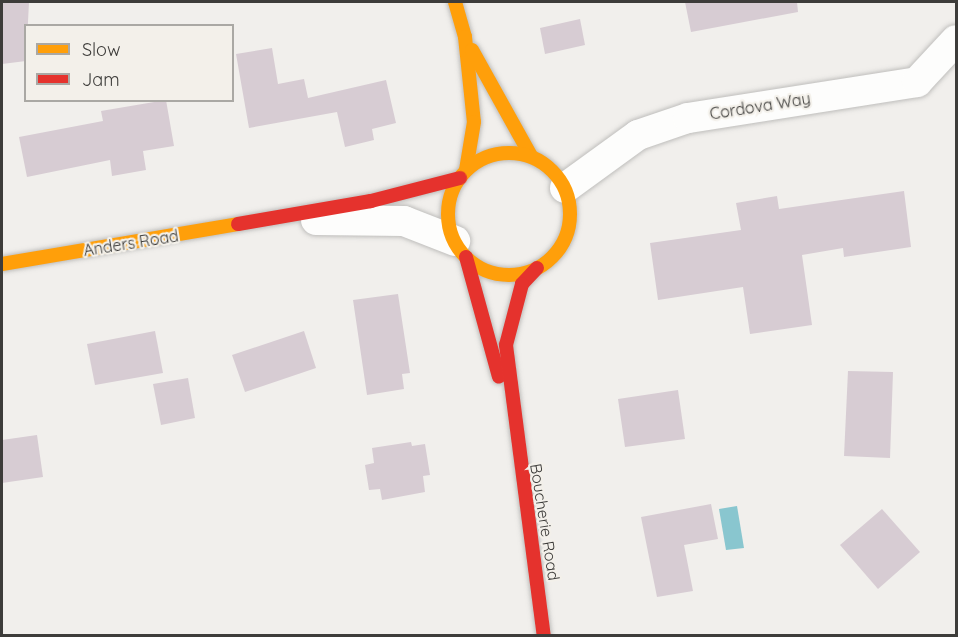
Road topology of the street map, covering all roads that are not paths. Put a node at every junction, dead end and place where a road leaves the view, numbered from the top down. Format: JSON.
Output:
{"nodes":[{"id":1,"x":455,"y":2,"type":"edge"},
{"id":2,"x":465,"y":37,"type":"junction"},
{"id":3,"x":957,"y":40,"type":"edge"},
{"id":4,"x":531,"y":156,"type":"junction"},
{"id":5,"x":463,"y":174,"type":"junction"},
{"id":6,"x":565,"y":188,"type":"junction"},
{"id":7,"x":259,"y":219,"type":"junction"},
{"id":8,"x":460,"y":249,"type":"junction"},
{"id":9,"x":2,"y":264,"type":"edge"},
{"id":10,"x":537,"y":268,"type":"junction"},
{"id":11,"x":511,"y":413,"type":"junction"},
{"id":12,"x":544,"y":636,"type":"edge"}],
"edges":[{"from":1,"to":2,"type":"main road"},
{"from":2,"to":4,"type":"main road"},
{"from":2,"to":5,"type":"main road"},
{"from":3,"to":6,"type":"street","name":"Cordova Way"},
{"from":4,"to":5,"type":"main road"},
{"from":4,"to":6,"type":"main road"},
{"from":5,"to":7,"type":"main road","name":"Anders Road"},
{"from":5,"to":8,"type":"main road"},
{"from":6,"to":10,"type":"main road"},
{"from":7,"to":8,"type":"street","name":"Anders Road"},
{"from":7,"to":9,"type":"main road","name":"Anders Road"},
{"from":8,"to":10,"type":"main road"},
{"from":8,"to":11,"type":"main road","name":"Boucherie Road"},
{"from":10,"to":11,"type":"main road","name":"Boucherie Road"},
{"from":11,"to":12,"type":"main road","name":"Boucherie Road"}]}
